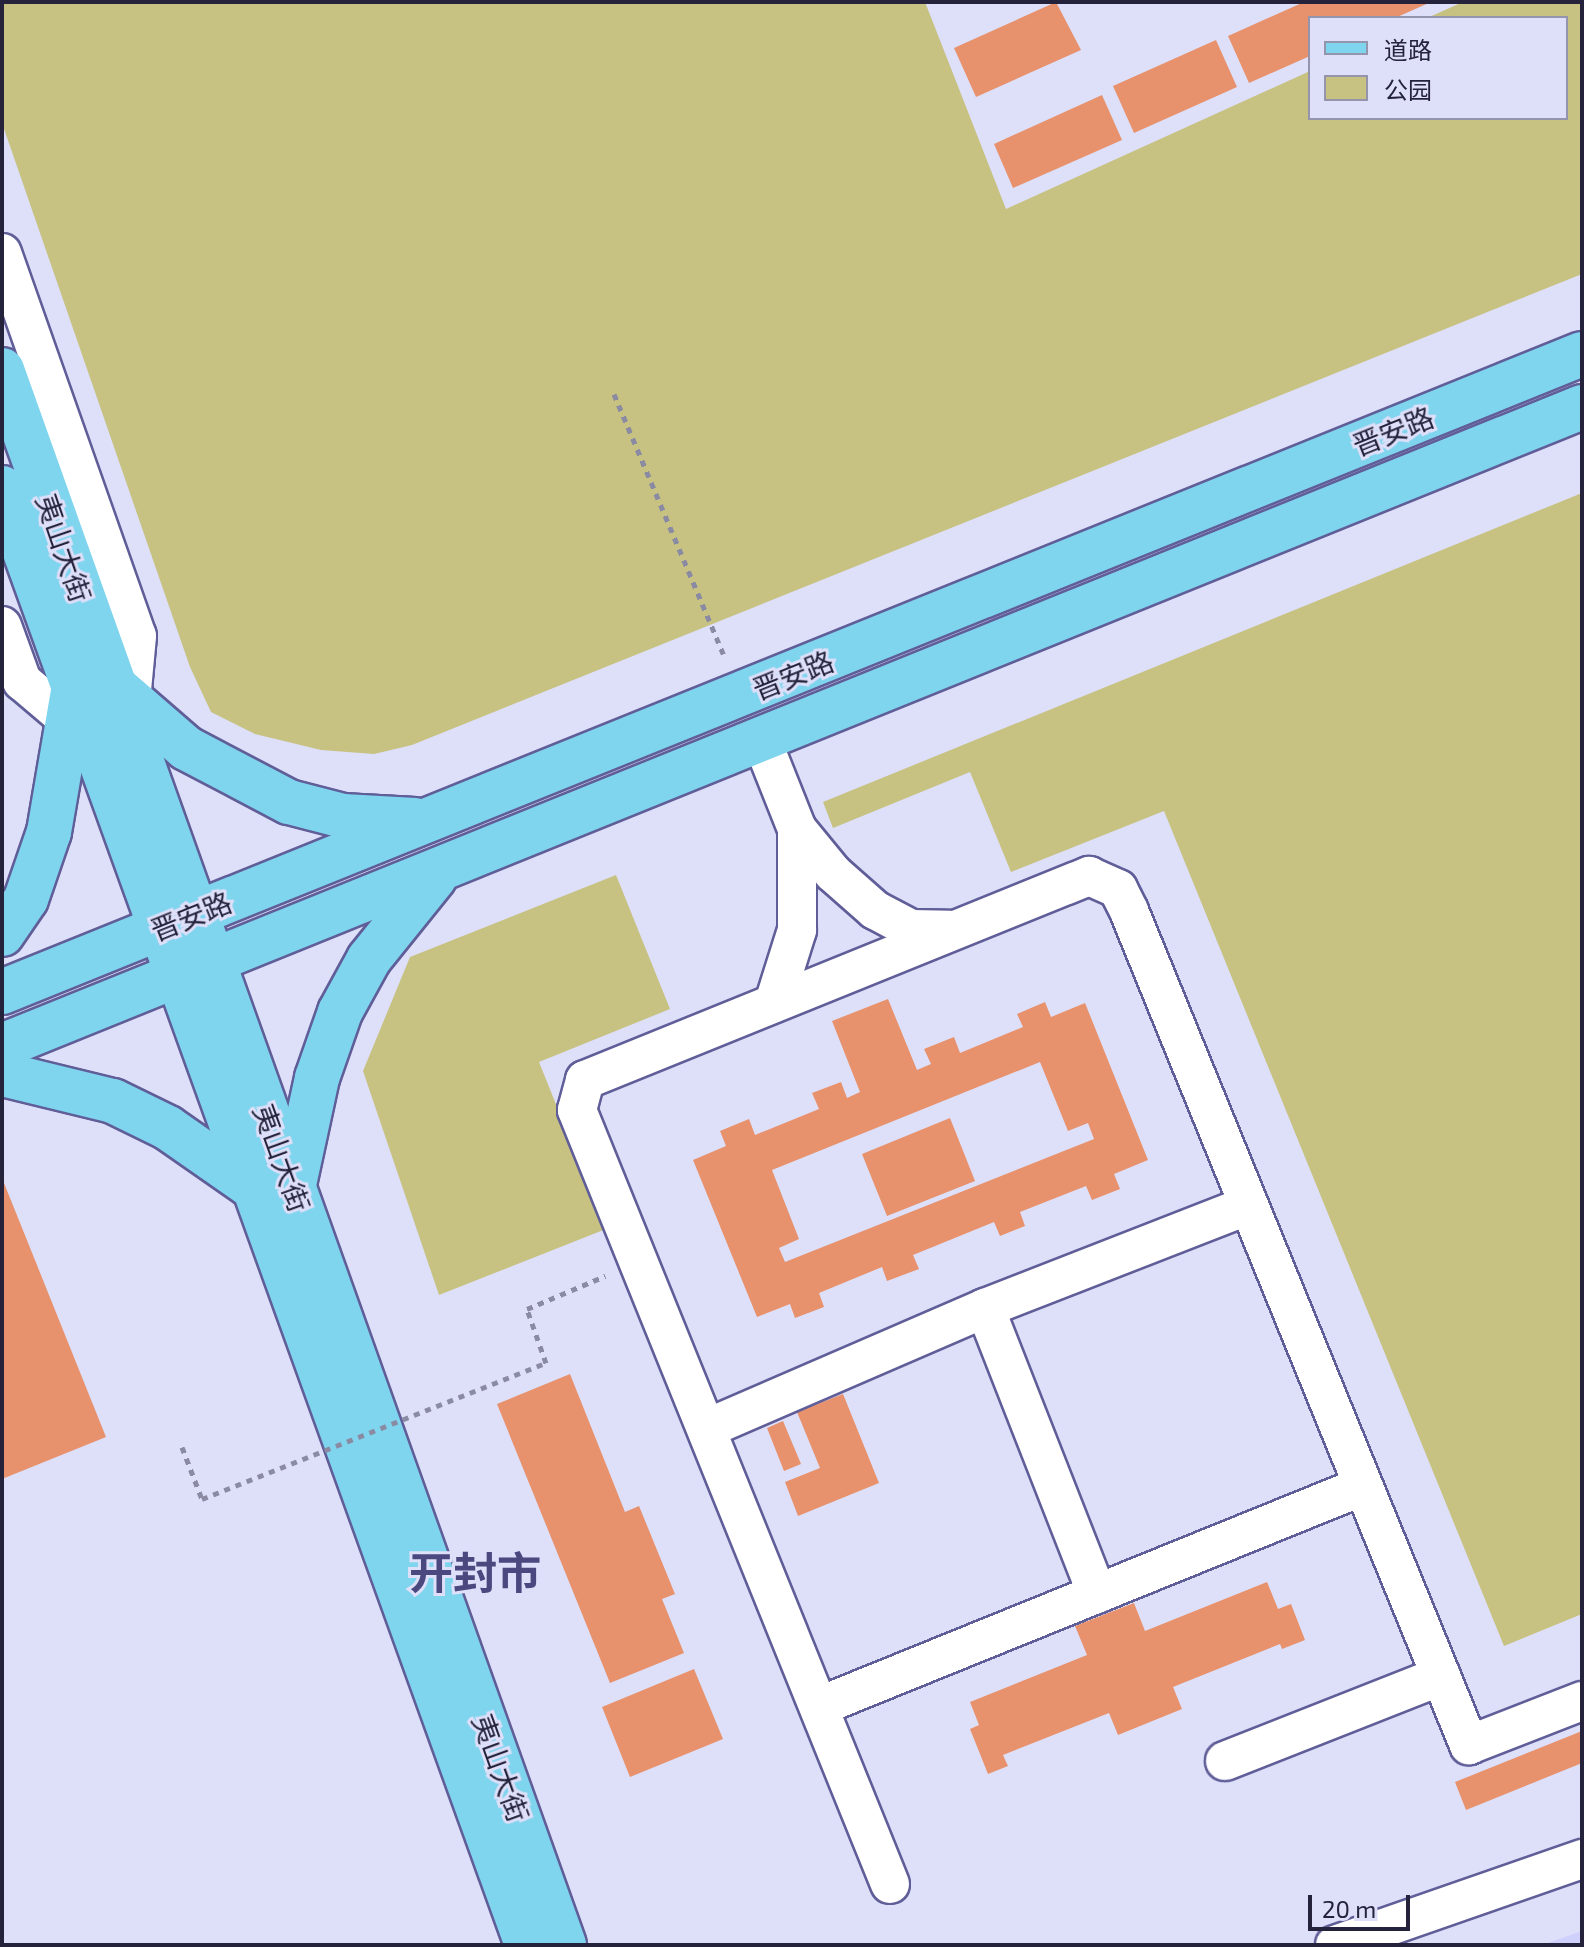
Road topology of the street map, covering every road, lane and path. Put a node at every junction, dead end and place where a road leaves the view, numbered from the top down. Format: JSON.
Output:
{"nodes":[{"id":1,"x":2,"y":253,"type":"edge"},
{"id":2,"x":1582,"y":354,"type":"edge"},
{"id":3,"x":2,"y":370,"type":"edge"},
{"id":4,"x":614,"y":394,"type":"dead end"},
{"id":5,"x":1582,"y":407,"type":"edge"},
{"id":6,"x":2,"y":488,"type":"edge"},
{"id":7,"x":2,"y":626,"type":"edge"},
{"id":8,"x":740,"y":696,"type":"junction"},
{"id":9,"x":101,"y":711,"type":"junction"},
{"id":10,"x":762,"y":741,"type":"junction"},
{"id":11,"x":429,"y":821,"type":"junction"},
{"id":12,"x":797,"y":829,"type":"junction"},
{"id":13,"x":442,"y":869,"type":"junction"},
{"id":14,"x":178,"y":922,"type":"junction"},
{"id":15,"x":956,"y":930,"type":"junction"},
{"id":16,"x":2,"y":934,"type":"edge"},
{"id":17,"x":194,"y":968,"type":"junction"},
{"id":18,"x":2,"y":992,"type":"edge"},
{"id":19,"x":774,"y":1003,"type":"junction"},
{"id":20,"x":2,"y":1046,"type":"edge"},
{"id":21,"x":2,"y":1074,"type":"edge"},
{"id":22,"x":274,"y":1189,"type":"junction"},
{"id":23,"x":1249,"y":1205,"type":"junction"},
{"id":24,"x":639,"y":1261,"type":"junction"},
{"id":25,"x":985,"y":1308,"type":"junction"},
{"id":26,"x":708,"y":1428,"type":"junction"},
{"id":27,"x":182,"y":1447,"type":"dead end"},
{"id":28,"x":1363,"y":1486,"type":"junction"},
{"id":29,"x":1097,"y":1594,"type":"junction"},
{"id":30,"x":1441,"y":1676,"type":"junction"},
{"id":31,"x":1582,"y":1701,"type":"edge"},
{"id":32,"x":820,"y":1706,"type":"junction"},
{"id":33,"x":1225,"y":1761,"type":"dead end"},
{"id":34,"x":1582,"y":1859,"type":"edge"},
{"id":35,"x":890,"y":1884,"type":"dead end"},
{"id":36,"x":527,"y":1945,"type":"edge"},
{"id":37,"x":564,"y":1945,"type":"edge"},
{"id":38,"x":1335,"y":1945,"type":"edge"}],
"edges":[{"from":1,"to":9,"type":"street"},
{"from":2,"to":8,"type":"main road","name":"晋安路"},
{"from":3,"to":9,"type":"main road","name":"夷山大街"},
{"from":4,"to":8,"type":"path"},
{"from":5,"to":10,"type":"main road","name":"晋安路"},
{"from":6,"to":9,"type":"main road","name":"夷山大街"},
{"from":7,"to":9,"type":"street"},
{"from":8,"to":11,"type":"main road","name":"晋安路"},
{"from":9,"to":11,"type":"main road"},
{"from":9,"to":14,"type":"main road","name":"夷山大街"},
{"from":9,"to":16,"type":"main road"},
{"from":10,"to":12,"type":"street"},
{"from":10,"to":13,"type":"main road","name":"晋安路"},
{"from":11,"to":14,"type":"main road","name":"晋安路"},
{"from":12,"to":15,"type":"street"},
{"from":12,"to":19,"type":"street"},
{"from":13,"to":17,"type":"main road","name":"晋安路"},
{"from":13,"to":22,"type":"main road"},
{"from":14,"to":17,"type":"main road","name":"夷山大街"},
{"from":14,"to":18,"type":"main road","name":"晋安路"},
{"from":15,"to":19,"type":"street"},
{"from":15,"to":23,"type":"street"},
{"from":17,"to":20,"type":"main road","name":"晋安路"},
{"from":17,"to":22,"type":"main road","name":"夷山大街"},
{"from":19,"to":24,"type":"street"},
{"from":21,"to":22,"type":"main road"},
{"from":22,"to":36,"type":"main road","name":"夷山大街"},
{"from":22,"to":37,"type":"main road","name":"夷山大街"},
{"from":23,"to":25,"type":"street"},
{"from":23,"to":28,"type":"street"},
{"from":24,"to":26,"type":"street"},
{"from":24,"to":27,"type":"path","bridge":true},
{"from":25,"to":26,"type":"street"},
{"from":25,"to":29,"type":"street"},
{"from":26,"to":32,"type":"street"},
{"from":28,"to":29,"type":"street"},
{"from":28,"to":30,"type":"street"},
{"from":29,"to":32,"type":"street"},
{"from":30,"to":31,"type":"street"},
{"from":30,"to":33,"type":"street"},
{"from":32,"to":35,"type":"street"},
{"from":34,"to":38,"type":"street"}]}
